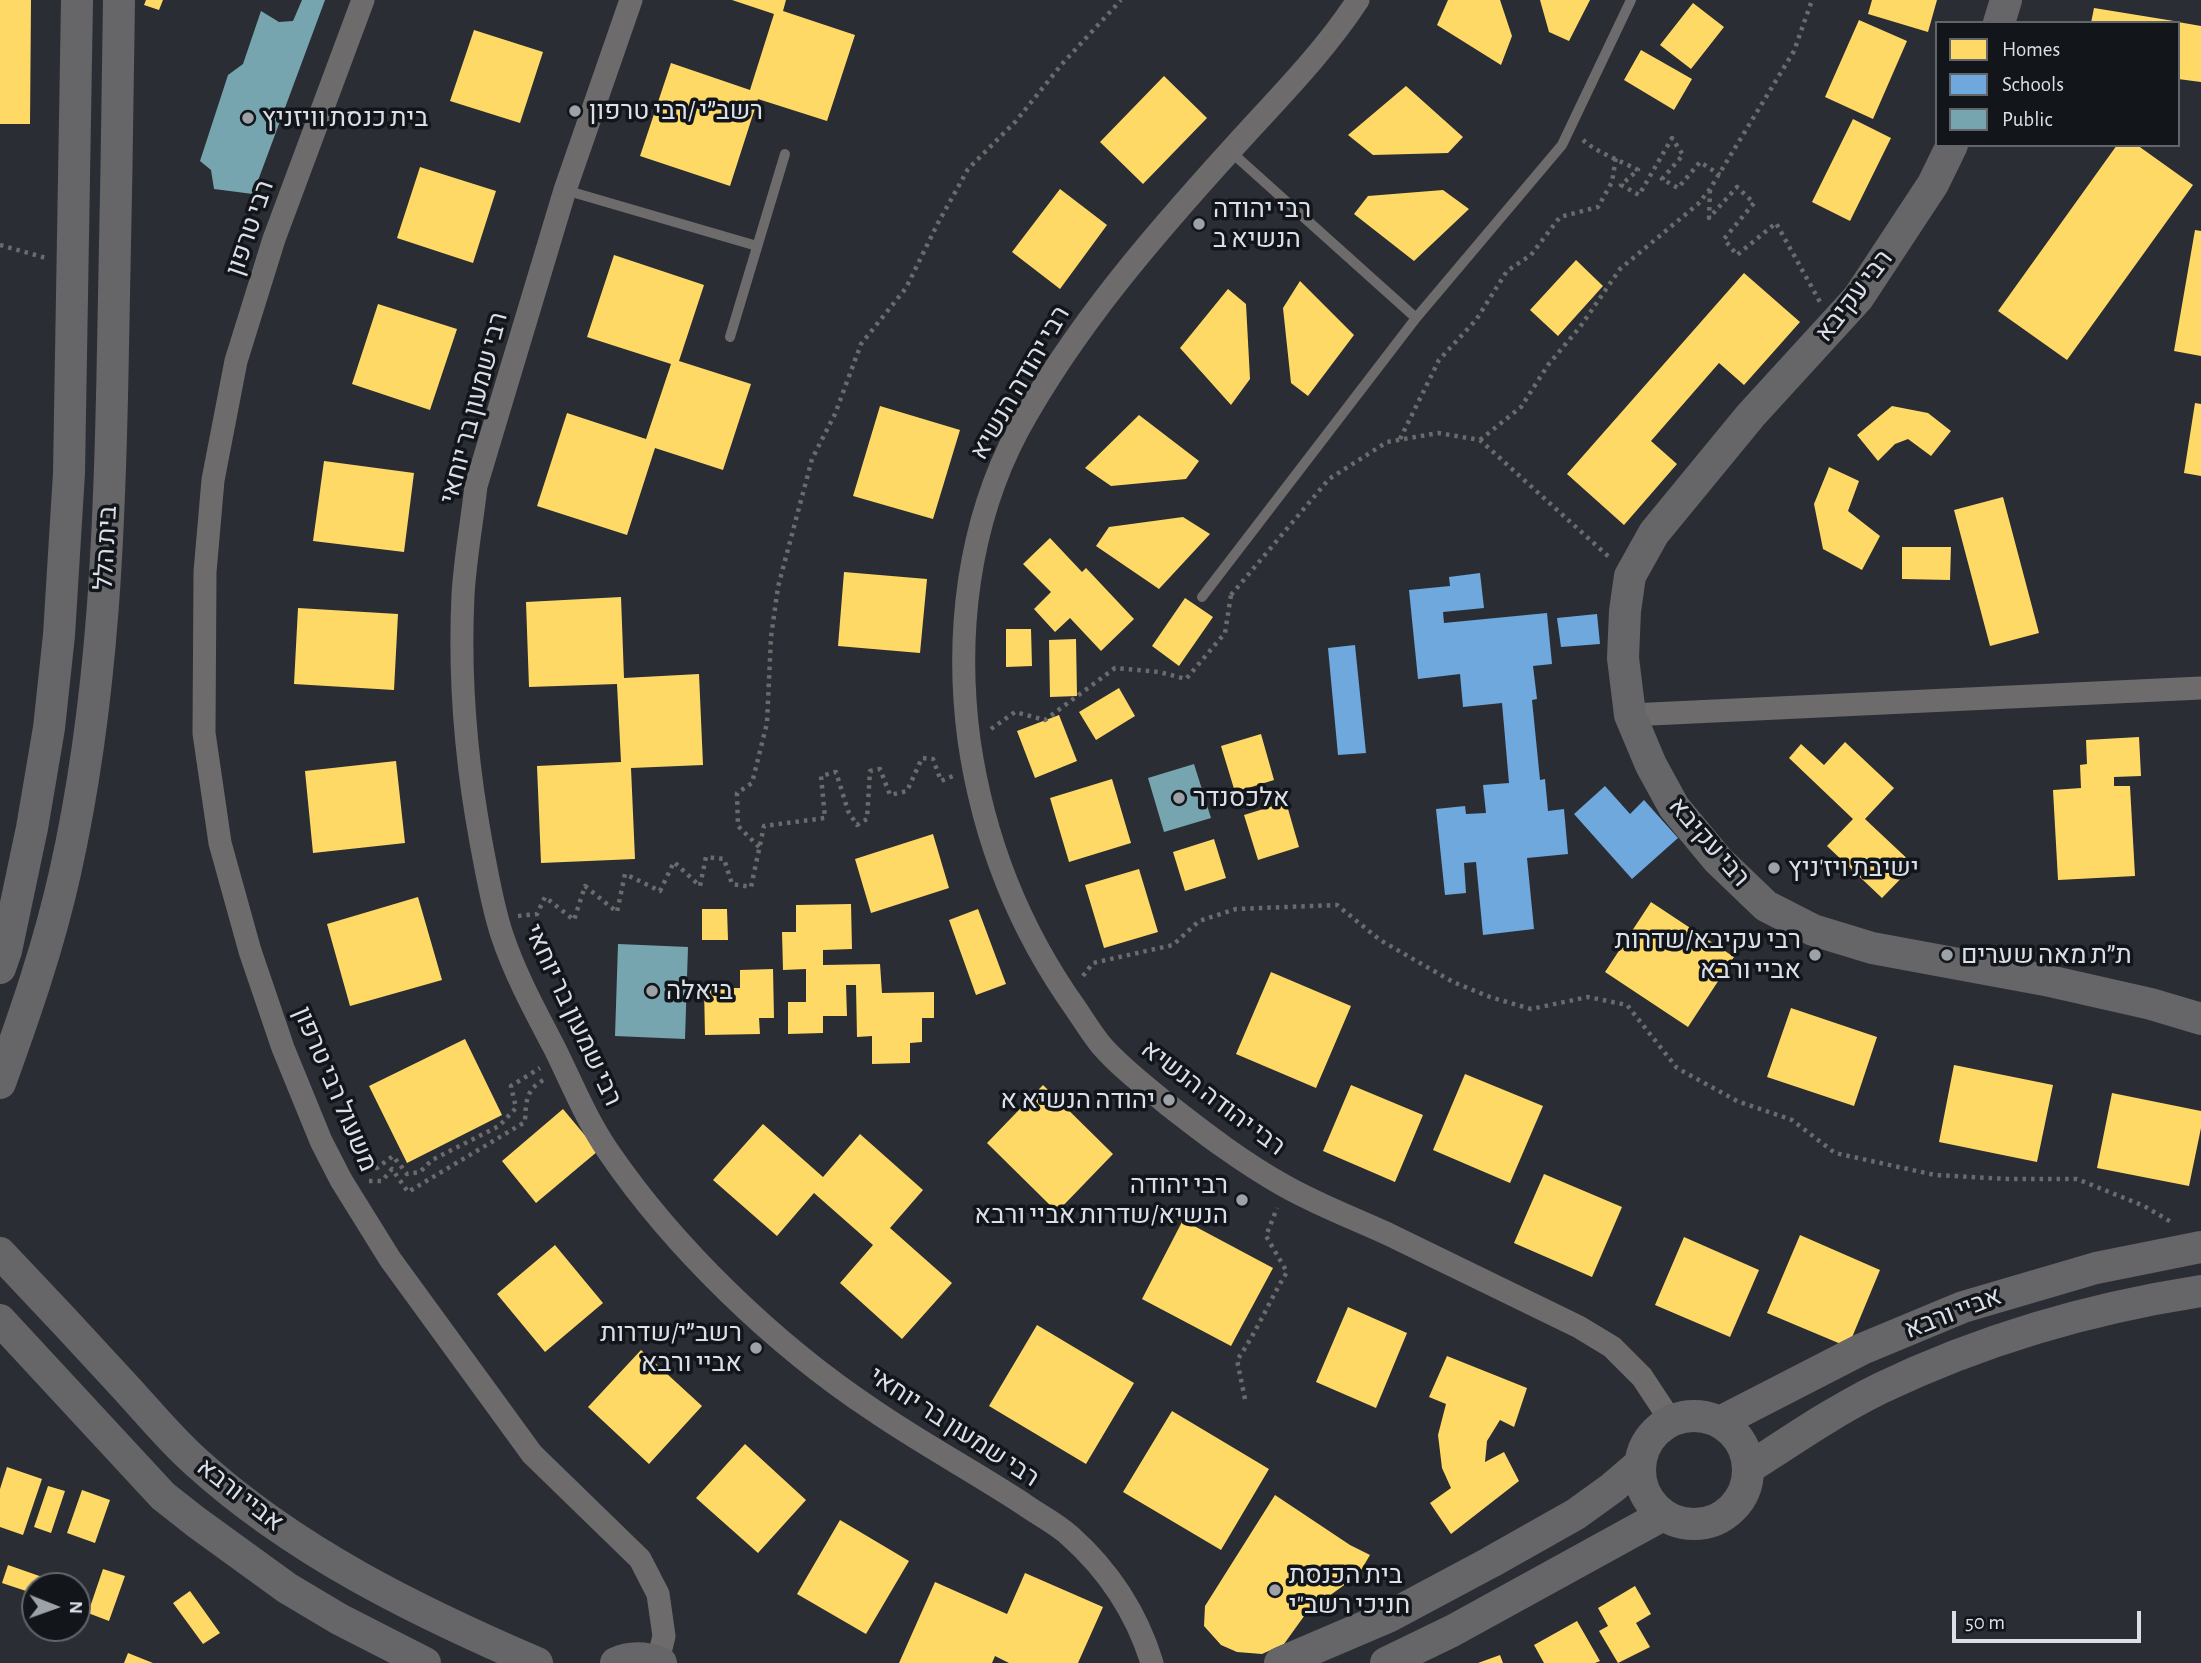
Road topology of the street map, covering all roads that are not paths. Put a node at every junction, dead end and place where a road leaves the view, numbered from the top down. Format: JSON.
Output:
{"nodes":[{"id":1,"x":77,"y":0,"type":"edge"},
{"id":2,"x":119,"y":0,"type":"edge"},
{"id":3,"x":363,"y":0,"type":"edge"},
{"id":4,"x":631,"y":0,"type":"edge"},
{"id":5,"x":1358,"y":0,"type":"edge"},
{"id":6,"x":1631,"y":0,"type":"edge"},
{"id":7,"x":2006,"y":0,"type":"edge"},
{"id":8,"x":2000,"y":21,"type":"edge"},
{"id":9,"x":1951,"y":147,"type":"edge"},
{"id":10,"x":1230,"y":151,"type":"junction"},
{"id":11,"x":785,"y":154,"type":"dead end"},
{"id":12,"x":565,"y":190,"type":"junction"},
{"id":13,"x":757,"y":246,"type":"junction"},
{"id":14,"x":1416,"y":318,"type":"junction"},
{"id":15,"x":730,"y":337,"type":"dead end"},
{"id":16,"x":212,"y":480,"type":"joint"},
{"id":17,"x":1202,"y":597,"type":"road end"},
{"id":18,"x":2201,"y":688,"type":"edge"},
{"id":19,"x":1630,"y":715,"type":"junction"},
{"id":20,"x":0,"y":968,"type":"edge"},
{"id":21,"x":2201,"y":1019,"type":"edge"},
{"id":22,"x":0,"y":1083,"type":"edge"},
{"id":23,"x":2197,"y":1248,"type":"edge"},
{"id":24,"x":0,"y":1253,"type":"edge"},
{"id":25,"x":2201,"y":1291,"type":"edge"},
{"id":26,"x":0,"y":1320,"type":"edge"},
{"id":27,"x":0,"y":1342,"type":"edge"},
{"id":28,"x":38,"y":1360,"type":"junction"},
{"id":29,"x":1671,"y":1420,"type":"junction"},
{"id":30,"x":1720,"y":1422,"type":"junction"},
{"id":31,"x":1640,"y":1464,"type":"junction"},
{"id":32,"x":1749,"y":1468,"type":"junction"},
{"id":33,"x":1663,"y":1515,"type":"junction"},
{"id":34,"x":659,"y":1662,"type":"edge"},
{"id":35,"x":425,"y":1663,"type":"edge"},
{"id":36,"x":537,"y":1663,"type":"edge"},
{"id":37,"x":616,"y":1663,"type":"edge"},
{"id":38,"x":1153,"y":1663,"type":"edge"},
{"id":39,"x":1280,"y":1663,"type":"edge"},
{"id":40,"x":1386,"y":1663,"type":"edge"}],
"edges":[{"from":1,"to":20,"type":"street","name":"בית הלל"},
{"from":2,"to":22,"type":"street","name":"בית הלל"},
{"from":3,"to":16,"type":"street","name":"רבי טרפון"},
{"from":4,"to":12,"type":"street","name":"רבי שמעון בר יוחאי"},
{"from":5,"to":10,"type":"street","name":"רבי יהודה הנשיא"},
{"from":6,"to":14,"type":"lane"},
{"from":7,"to":8,"type":"street"},
{"from":9,"to":19,"type":"street","name":"רבי עקיבא"},
{"from":10,"to":14,"type":"lane"},
{"from":10,"to":29,"type":"street","name":"רבי יהודה הנשיא"},
{"from":11,"to":13,"type":"lane"},
{"from":12,"to":13,"type":"lane"},
{"from":12,"to":38,"type":"street","name":"רבי שמעון בר יוחאי"},
{"from":13,"to":15,"type":"lane"},
{"from":14,"to":17,"type":"lane"},
{"from":16,"to":34,"type":"street","name":"משעול רבי טרפון"},
{"from":18,"to":19,"type":"street"},
{"from":19,"to":21,"type":"street","name":"רבי עקיבא"},
{"from":23,"to":30,"type":"street","name":"אביי ורבא"},
{"from":24,"to":36,"type":"street","name":"אביי ורבא"},
{"from":25,"to":32,"type":"street","name":"אביי ורבא"},
{"from":26,"to":28,"type":"street","name":"אביי ורבא"},
{"from":27,"to":28,"type":"street"},
{"from":28,"to":35,"type":"street","name":"אביי ורבא"},
{"from":29,"to":30,"type":"street"},
{"from":29,"to":31,"type":"street"},
{"from":30,"to":32,"type":"street"},
{"from":31,"to":33,"type":"street"},
{"from":31,"to":39,"type":"street"},
{"from":32,"to":33,"type":"street"},
{"from":33,"to":40,"type":"street"},
{"from":34,"to":37,"type":"street"}]}
